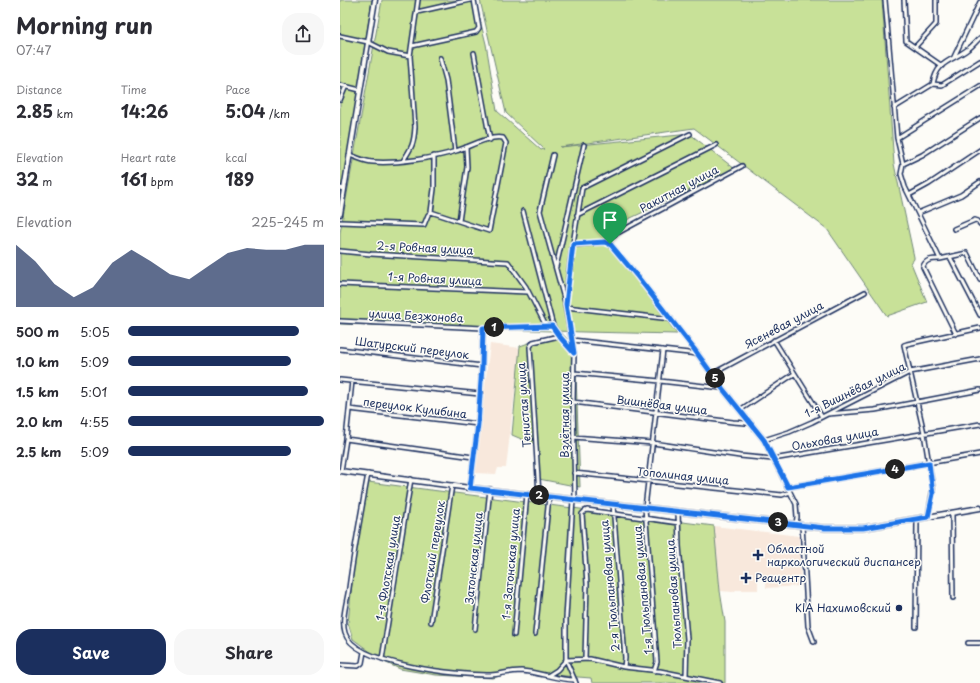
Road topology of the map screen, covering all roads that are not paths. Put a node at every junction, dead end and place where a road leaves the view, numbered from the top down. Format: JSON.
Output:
{"nodes":[{"id":1,"x":375,"y":0,"type":"edge"},
{"id":2,"x":418,"y":0,"type":"edge"},
{"id":3,"x":470,"y":0,"type":"edge"},
{"id":4,"x":474,"y":0,"type":"edge"},
{"id":5,"x":885,"y":0,"type":"edge"},
{"id":6,"x":904,"y":0,"type":"edge"},
{"id":7,"x":936,"y":0,"type":"edge"},
{"id":8,"x":980,"y":2,"type":"edge"},
{"id":9,"x":417,"y":12,"type":"junction"},
{"id":10,"x":340,"y":36,"type":"edge"},
{"id":11,"x":980,"y":38,"type":"edge"},
{"id":12,"x":368,"y":42,"type":"junction"},
{"id":13,"x":412,"y":46,"type":"junction"},
{"id":14,"x":915,"y":47,"type":"junction"},
{"id":15,"x":474,"y":53,"type":"dead end"},
{"id":16,"x":410,"y":56,"type":"junction"},
{"id":17,"x":954,"y":57,"type":"junction"},
{"id":18,"x":440,"y":58,"type":"dead end"},
{"id":19,"x":980,"y":61,"type":"edge"},
{"id":20,"x":942,"y":66,"type":"junction"},
{"id":21,"x":933,"y":84,"type":"junction"},
{"id":22,"x":340,"y":85,"type":"edge"},
{"id":23,"x":346,"y":86,"type":"junction"},
{"id":24,"x":980,"y":86,"type":"edge"},
{"id":25,"x":360,"y":90,"type":"junction"},
{"id":26,"x":340,"y":100,"type":"edge"},
{"id":27,"x":894,"y":108,"type":"junction"},
{"id":28,"x":980,"y":118,"type":"edge"},
{"id":29,"x":690,"y":134,"type":"dead end"},
{"id":30,"x":897,"y":138,"type":"junction"},
{"id":31,"x":490,"y":140,"type":"junction"},
{"id":32,"x":584,"y":145,"type":"dead end"},
{"id":33,"x":716,"y":145,"type":"dead end"},
{"id":34,"x":466,"y":147,"type":"junction"},
{"id":35,"x":980,"y":150,"type":"edge"},
{"id":36,"x":455,"y":151,"type":"junction"},
{"id":37,"x":553,"y":154,"type":"dead end"},
{"id":38,"x":350,"y":155,"type":"junction"},
{"id":39,"x":434,"y":156,"type":"junction"},
{"id":40,"x":403,"y":161,"type":"junction"},
{"id":41,"x":903,"y":164,"type":"junction"},
{"id":42,"x":742,"y":166,"type":"dead end"},
{"id":43,"x":980,"y":182,"type":"edge"},
{"id":44,"x":342,"y":189,"type":"edge"},
{"id":45,"x":909,"y":195,"type":"junction"},
{"id":46,"x":340,"y":211,"type":"edge"},
{"id":47,"x":523,"y":211,"type":"dead end"},
{"id":48,"x":431,"y":212,"type":"junction"},
{"id":49,"x":918,"y":213,"type":"junction"},
{"id":50,"x":340,"y":214,"type":"edge"},
{"id":51,"x":577,"y":215,"type":"junction"},
{"id":52,"x":459,"y":221,"type":"junction"},
{"id":53,"x":340,"y":222,"type":"edge"},
{"id":54,"x":980,"y":224,"type":"edge"},
{"id":55,"x":954,"y":228,"type":"dead end"},
{"id":56,"x":605,"y":242,"type":"junction"},
{"id":57,"x":573,"y":244,"type":"junction"},
{"id":58,"x":340,"y":251,"type":"edge"},
{"id":59,"x":950,"y":257,"type":"junction"},
{"id":60,"x":940,"y":259,"type":"junction"},
{"id":61,"x":556,"y":268,"type":"junction"},
{"id":62,"x":980,"y":279,"type":"edge"},
{"id":63,"x":340,"y":284,"type":"edge"},
{"id":64,"x":528,"y":292,"type":"junction"},
{"id":65,"x":865,"y":292,"type":"dead end"},
{"id":66,"x":566,"y":305,"type":"junction"},
{"id":67,"x":980,"y":315,"type":"edge"},
{"id":68,"x":671,"y":319,"type":"junction"},
{"id":69,"x":340,"y":321,"type":"edge"},
{"id":70,"x":546,"y":326,"type":"junction"},
{"id":71,"x":552,"y":326,"type":"junction"},
{"id":72,"x":483,"y":328,"type":"junction"},
{"id":73,"x":980,"y":328,"type":"edge"},
{"id":74,"x":956,"y":334,"type":"junction"},
{"id":75,"x":559,"y":336,"type":"junction"},
{"id":76,"x":572,"y":340,"type":"junction"},
{"id":77,"x":774,"y":340,"type":"junction"},
{"id":78,"x":340,"y":349,"type":"edge"},
{"id":79,"x":664,"y":350,"type":"junction"},
{"id":80,"x":574,"y":353,"type":"junction"},
{"id":81,"x":698,"y":354,"type":"junction"},
{"id":82,"x":980,"y":359,"type":"edge"},
{"id":83,"x":482,"y":366,"type":"junction"},
{"id":84,"x":910,"y":372,"type":"junction"},
{"id":85,"x":574,"y":373,"type":"junction"},
{"id":86,"x":712,"y":374,"type":"junction"},
{"id":87,"x":794,"y":374,"type":"junction"},
{"id":88,"x":340,"y":380,"type":"edge"},
{"id":89,"x":352,"y":381,"type":"junction"},
{"id":90,"x":660,"y":381,"type":"junction"},
{"id":91,"x":722,"y":388,"type":"junction"},
{"id":92,"x":980,"y":390,"type":"edge"},
{"id":93,"x":480,"y":394,"type":"junction"},
{"id":94,"x":918,"y":401,"type":"junction"},
{"id":95,"x":573,"y":402,"type":"junction"},
{"id":96,"x":349,"y":409,"type":"junction"},
{"id":97,"x":740,"y":410,"type":"junction"},
{"id":98,"x":657,"y":414,"type":"junction"},
{"id":99,"x":826,"y":414,"type":"junction"},
{"id":100,"x":822,"y":416,"type":"junction"},
{"id":101,"x":749,"y":421,"type":"junction"},
{"id":102,"x":478,"y":424,"type":"junction"},
{"id":103,"x":980,"y":424,"type":"edge"},
{"id":104,"x":924,"y":433,"type":"junction"},
{"id":105,"x":573,"y":436,"type":"junction"},
{"id":106,"x":346,"y":439,"type":"junction"},
{"id":107,"x":764,"y":440,"type":"junction"},
{"id":108,"x":653,"y":444,"type":"junction"},
{"id":109,"x":980,"y":454,"type":"edge"},
{"id":110,"x":473,"y":457,"type":"junction"},
{"id":111,"x":773,"y":459,"type":"junction"},
{"id":112,"x":929,"y":463,"type":"junction"},
{"id":113,"x":341,"y":471,"type":"edge"},
{"id":114,"x":574,"y":473,"type":"junction"},
{"id":115,"x":368,"y":474,"type":"junction"},
{"id":116,"x":412,"y":479,"type":"junction"},
{"id":117,"x":648,"y":481,"type":"junction"},
{"id":118,"x":452,"y":485,"type":"junction"},
{"id":119,"x":788,"y":487,"type":"junction"},
{"id":120,"x":470,"y":488,"type":"junction"},
{"id":121,"x":490,"y":489,"type":"junction"},
{"id":122,"x":790,"y":492,"type":"junction"},
{"id":123,"x":526,"y":494,"type":"junction"},
{"id":124,"x":539,"y":495,"type":"junction"},
{"id":125,"x":549,"y":497,"type":"junction"},
{"id":126,"x":574,"y":500,"type":"junction"},
{"id":127,"x":613,"y":504,"type":"junction"},
{"id":128,"x":645,"y":508,"type":"junction"},
{"id":129,"x":980,"y":508,"type":"edge"},
{"id":130,"x":678,"y":511,"type":"junction"},
{"id":131,"x":952,"y":513,"type":"junction"},
{"id":132,"x":614,"y":514,"type":"junction"},
{"id":133,"x":928,"y":517,"type":"junction"},
{"id":134,"x":646,"y":519,"type":"junction"},
{"id":135,"x":917,"y":519,"type":"junction"},
{"id":136,"x":679,"y":523,"type":"junction"},
{"id":137,"x":796,"y":524,"type":"junction"},
{"id":138,"x":802,"y":525,"type":"junction"},
{"id":139,"x":953,"y":598,"type":"dead end"},
{"id":140,"x":432,"y":622,"type":"dead end"},
{"id":141,"x":916,"y":627,"type":"dead end"},
{"id":142,"x":476,"y":629,"type":"dead end"},
{"id":143,"x":535,"y":634,"type":"dead end"},
{"id":144,"x":514,"y":635,"type":"dead end"},
{"id":145,"x":814,"y":642,"type":"dead end"},
{"id":146,"x":968,"y":643,"type":"dead end"},
{"id":147,"x":980,"y":643,"type":"edge"},
{"id":148,"x":364,"y":652,"type":"junction"},
{"id":149,"x":586,"y":658,"type":"junction"},
{"id":150,"x":382,"y":659,"type":"junction"},
{"id":151,"x":566,"y":660,"type":"junction"},
{"id":152,"x":340,"y":665,"type":"edge"},
{"id":153,"x":624,"y":667,"type":"junction"},
{"id":154,"x":654,"y":671,"type":"junction"},
{"id":155,"x":550,"y":675,"type":"junction"},
{"id":156,"x":686,"y":676,"type":"junction"},
{"id":157,"x":576,"y":681,"type":"edge"},
{"id":158,"x":720,"y":683,"type":"edge"}],
"edges":[{"from":1,"to":12,"type":"main road"},
{"from":2,"to":9,"type":"street"},
{"from":3,"to":9,"type":"street"},
{"from":4,"to":13,"type":"street"},
{"from":5,"to":27,"type":"street"},
{"from":6,"to":14,"type":"street"},
{"from":7,"to":14,"type":"street"},
{"from":8,"to":17,"type":"street"},
{"from":9,"to":13,"type":"street"},
{"from":10,"to":12,"type":"street"},
{"from":11,"to":17,"type":"street"},
{"from":12,"to":16,"type":"street"},
{"from":12,"to":25,"type":"main road"},
{"from":13,"to":16,"type":"street"},
{"from":14,"to":20,"type":"street"},
{"from":15,"to":31,"type":"street"},
{"from":16,"to":40,"type":"street"},
{"from":17,"to":20,"type":"street"},
{"from":18,"to":36,"type":"street"},
{"from":19,"to":21,"type":"street"},
{"from":20,"to":21,"type":"street"},
{"from":21,"to":27,"type":"street"},
{"from":22,"to":23,"type":"street"},
{"from":23,"to":25,"type":"street"},
{"from":23,"to":26,"type":"street"},
{"from":24,"to":30,"type":"street"},
{"from":25,"to":38,"type":"main road"},
{"from":27,"to":30,"type":"street"},
{"from":28,"to":41,"type":"street"},
{"from":29,"to":51,"type":"street","name":"Взлётная улица"},
{"from":30,"to":41,"type":"street"},
{"from":31,"to":34,"type":"street"},
{"from":31,"to":52,"type":"street"},
{"from":32,"to":61,"type":"street"},
{"from":33,"to":51,"type":"street"},
{"from":34,"to":36,"type":"street"},
{"from":34,"to":52,"type":"street"},
{"from":35,"to":45,"type":"street"},
{"from":36,"to":39,"type":"street"},
{"from":37,"to":61,"type":"street"},
{"from":38,"to":40,"type":"street"},
{"from":38,"to":44,"type":"main road"},
{"from":39,"to":40,"type":"street"},
{"from":39,"to":48,"type":"street"},
{"from":41,"to":45,"type":"street"},
{"from":42,"to":56,"type":"street","name":"Ракитная улица"},
{"from":43,"to":49,"type":"street"},
{"from":44,"to":46,"type":"main road"},
{"from":45,"to":49,"type":"street"},
{"from":46,"to":50,"type":"main road"},
{"from":47,"to":71,"type":"street"},
{"from":48,"to":52,"type":"street"},
{"from":48,"to":53,"type":"street"},
{"from":49,"to":60,"type":"street"},
{"from":51,"to":57,"type":"street","name":"Взлётная улица"},
{"from":54,"to":55,"type":"street"},
{"from":56,"to":57,"type":"street"},
{"from":56,"to":68,"type":"street"},
{"from":57,"to":66,"type":"street","name":"Взлётная улица"},
{"from":58,"to":64,"type":"street","name":"2-я Ровная улица"},
{"from":59,"to":60,"type":"street"},
{"from":59,"to":62,"type":"street"},
{"from":59,"to":67,"type":"street"},
{"from":60,"to":74,"type":"street"},
{"from":61,"to":66,"type":"street"},
{"from":63,"to":64,"type":"street","name":"1-я Ровная улица"},
{"from":64,"to":70,"type":"street"},
{"from":65,"to":77,"type":"street","name":"Ясеневая улица"},
{"from":66,"to":68,"type":"street"},
{"from":66,"to":76,"type":"street","name":"Взлётная улица"},
{"from":68,"to":81,"type":"street"},
{"from":69,"to":72,"type":"street","name":"улица Безжонова"},
{"from":70,"to":71,"type":"street","name":"улица Безжонова"},
{"from":70,"to":72,"type":"street","name":"улица Безжонова"},
{"from":71,"to":75,"type":"street"},
{"from":72,"to":83,"type":"street"},
{"from":73,"to":74,"type":"street"},
{"from":74,"to":84,"type":"street"},
{"from":75,"to":80,"type":"street"},
{"from":75,"to":124,"type":"street","name":"Тенистая улица"},
{"from":76,"to":79,"type":"street"},
{"from":76,"to":80,"type":"street","name":"Взлётная улица"},
{"from":77,"to":86,"type":"street","name":"Ясеневая улица"},
{"from":77,"to":87,"type":"street"},
{"from":78,"to":83,"type":"street","name":"Шатурский переулок"},
{"from":79,"to":81,"type":"street"},
{"from":79,"to":90,"type":"street","name":"1-я Тюльпановая улица"},
{"from":80,"to":85,"type":"street","name":"Взлётная улица"},
{"from":81,"to":86,"type":"street"},
{"from":82,"to":84,"type":"street","name":"1-я Вишнёвая улица"},
{"from":83,"to":93,"type":"street"},
{"from":84,"to":94,"type":"street"},
{"from":84,"to":99,"type":"street","name":"1-я Вишнёвая улица"},
{"from":85,"to":90,"type":"street"},
{"from":85,"to":95,"type":"street","name":"Взлётная улица"},
{"from":86,"to":91,"type":"street"},
{"from":87,"to":97,"type":"street"},
{"from":87,"to":100,"type":"street"},
{"from":88,"to":89,"type":"street"},
{"from":89,"to":93,"type":"street"},
{"from":89,"to":96,"type":"street"},
{"from":90,"to":91,"type":"street"},
{"from":90,"to":98,"type":"street","name":"1-я Тюльпановая улица"},
{"from":91,"to":97,"type":"street"},
{"from":92,"to":94,"type":"street"},
{"from":93,"to":102,"type":"street"},
{"from":94,"to":99,"type":"street"},
{"from":94,"to":104,"type":"street"},
{"from":95,"to":98,"type":"street","name":"Вишнёвая улица"},
{"from":95,"to":105,"type":"street","name":"Взлётная улица"},
{"from":96,"to":102,"type":"street","name":"переулок Кулибина"},
{"from":96,"to":106,"type":"street"},
{"from":97,"to":101,"type":"street"},
{"from":98,"to":101,"type":"street","name":"Вишнёвая улица"},
{"from":98,"to":108,"type":"street","name":"1-я Тюльпановая улица"},
{"from":99,"to":100,"type":"street","name":"1-я Вишнёвая улица"},
{"from":100,"to":107,"type":"street","name":"1-я Вишнёвая улица"},
{"from":101,"to":107,"type":"street"},
{"from":102,"to":110,"type":"street"},
{"from":103,"to":104,"type":"street","name":"Ольховая улица"},
{"from":104,"to":111,"type":"street","name":"Ольховая улица"},
{"from":104,"to":112,"type":"street"},
{"from":105,"to":108,"type":"street","name":"Ольховая улица"},
{"from":105,"to":114,"type":"street","name":"Взлётная улица"},
{"from":106,"to":110,"type":"street"},
{"from":106,"to":113,"type":"street"},
{"from":107,"to":111,"type":"street"},
{"from":108,"to":111,"type":"street","name":"Ольховая улица"},
{"from":108,"to":117,"type":"street","name":"1-я Тюльпановая улица"},
{"from":109,"to":112,"type":"street"},
{"from":110,"to":120,"type":"street"},
{"from":111,"to":119,"type":"street"},
{"from":112,"to":119,"type":"street"},
{"from":112,"to":133,"type":"street"},
{"from":113,"to":115,"type":"main road"},
{"from":114,"to":117,"type":"street","name":"Тополиная улица"},
{"from":114,"to":126,"type":"street","name":"Взлётная улица"},
{"from":115,"to":116,"type":"main road"},
{"from":115,"to":148,"type":"street"},
{"from":116,"to":118,"type":"main road"},
{"from":116,"to":150,"type":"street","name":"1-я Флотская улица"},
{"from":117,"to":122,"type":"street","name":"Тополиная улица"},
{"from":117,"to":128,"type":"street","name":"1-я Тюльпановая улица"},
{"from":118,"to":120,"type":"main road"},
{"from":118,"to":140,"type":"street","name":"Флотский переулок"},
{"from":119,"to":122,"type":"street"},
{"from":120,"to":121,"type":"main road"},
{"from":121,"to":123,"type":"main road"},
{"from":121,"to":142,"type":"street","name":"Затонская улица"},
{"from":122,"to":137,"type":"street"},
{"from":123,"to":124,"type":"main road"},
{"from":123,"to":144,"type":"street","name":"1-я Затонская улица"},
{"from":124,"to":125,"type":"main road"},
{"from":125,"to":126,"type":"main road"},
{"from":125,"to":143,"type":"street"},
{"from":126,"to":127,"type":"main road"},
{"from":126,"to":151,"type":"street","name":"Взлётная улица"},
{"from":127,"to":128,"type":"main road"},
{"from":127,"to":132,"type":"street","name":"2-я Тюльпановая улица"},
{"from":128,"to":130,"type":"main road"},
{"from":128,"to":134,"type":"street","name":"1-я Тюльпановая улица"},
{"from":129,"to":131,"type":"main road"},
{"from":130,"to":136,"type":"street","name":"Тюльпановая улица"},
{"from":130,"to":137,"type":"main road"},
{"from":131,"to":133,"type":"main road"},
{"from":131,"to":139,"type":"street"},
{"from":132,"to":134,"type":"street"},
{"from":132,"to":149,"type":"street"},
{"from":132,"to":153,"type":"street","name":"2-я Тюльпановая улица"},
{"from":133,"to":135,"type":"main road"},
{"from":134,"to":136,"type":"street"},
{"from":134,"to":154,"type":"street","name":"1-я Тюльпановая улица"},
{"from":135,"to":138,"type":"main road"},
{"from":135,"to":141,"type":"street"},
{"from":136,"to":156,"type":"street","name":"Тюльпановая улица"},
{"from":137,"to":138,"type":"main road"},
{"from":138,"to":145,"type":"street"},
{"from":146,"to":147,"type":"street"},
{"from":148,"to":150,"type":"street"},
{"from":148,"to":152,"type":"street"},
{"from":149,"to":151,"type":"street"},
{"from":149,"to":153,"type":"street"},
{"from":150,"to":155,"type":"street"},
{"from":151,"to":155,"type":"street"},
{"from":151,"to":157,"type":"street"},
{"from":153,"to":154,"type":"street"},
{"from":154,"to":156,"type":"street"},
{"from":155,"to":157,"type":"street"},
{"from":156,"to":158,"type":"street"}]}
